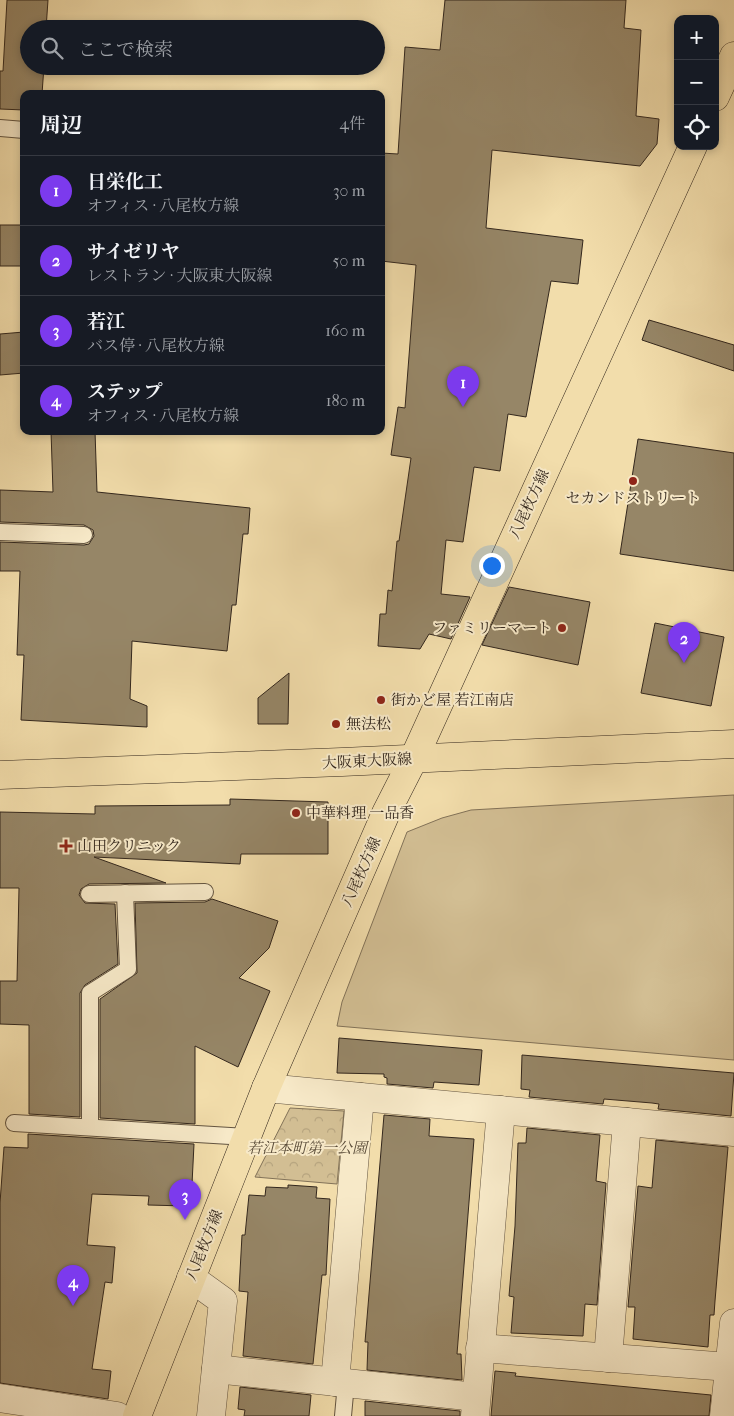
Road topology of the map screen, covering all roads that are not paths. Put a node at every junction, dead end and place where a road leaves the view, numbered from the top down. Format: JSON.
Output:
{"nodes":[{"id":1,"x":734,"y":56,"type":"edge"},
{"id":2,"x":719,"y":88,"type":"edge"},
{"id":3,"x":0,"y":128,"type":"edge"},
{"id":4,"x":20,"y":130,"type":"edge"},
{"id":5,"x":691,"y":150,"type":"edge"},
{"id":6,"x":0,"y":532,"type":"edge"},
{"id":7,"x":84,"y":536,"type":"dead end"},
{"id":8,"x":734,"y":744,"type":"edge"},
{"id":9,"x":414,"y":758,"type":"junction"},
{"id":10,"x":0,"y":775,"type":"edge"},
{"id":11,"x":205,"y":892,"type":"dead end"},
{"id":12,"x":125,"y":893,"type":"junction"},
{"id":13,"x":89,"y":894,"type":"dead end"},
{"id":14,"x":266,"y":1088,"type":"junction"},
{"id":15,"x":360,"y":1097,"type":"junction"},
{"id":16,"x":501,"y":1110,"type":"junction"},
{"id":17,"x":627,"y":1122,"type":"junction"},
{"id":18,"x":14,"y":1123,"type":"dead end"},
{"id":19,"x":90,"y":1127,"type":"junction"},
{"id":20,"x":734,"y":1132,"type":"edge"},
{"id":21,"x":247,"y":1137,"type":"junction"},
{"id":22,"x":191,"y":1278,"type":"junction"},
{"id":23,"x":734,"y":1323,"type":"edge"},
{"id":24,"x":480,"y":1348,"type":"junction"},
{"id":25,"x":608,"y":1358,"type":"junction"},
{"id":26,"x":730,"y":1367,"type":"junction"},
{"id":27,"x":216,"y":1369,"type":"junction"},
{"id":28,"x":341,"y":1382,"type":"junction"},
{"id":29,"x":0,"y":1398,"type":"edge"},
{"id":30,"x":475,"y":1406,"type":"edge"},
{"id":31,"x":117,"y":1416,"type":"edge"},
{"id":32,"x":138,"y":1416,"type":"edge"},
{"id":33,"x":211,"y":1416,"type":"edge"},
{"id":34,"x":343,"y":1416,"type":"edge"},
{"id":35,"x":724,"y":1416,"type":"edge"}],
"edges":[{"from":1,"to":2,"type":"main road"},
{"from":3,"to":4,"type":"lane"},
{"from":5,"to":9,"type":"main road","name":"八尾枚方線"},
{"from":6,"to":7,"type":"lane"},
{"from":8,"to":9,"type":"main road","name":"大阪東大阪線"},
{"from":9,"to":10,"type":"main road","name":"大阪東大阪線"},
{"from":9,"to":14,"type":"main road","name":"八尾枚方線"},
{"from":11,"to":12,"type":"lane"},
{"from":12,"to":13,"type":"lane"},
{"from":12,"to":19,"type":"lane"},
{"from":14,"to":15,"type":"street"},
{"from":14,"to":21,"type":"main road","name":"八尾枚方線"},
{"from":15,"to":16,"type":"street"},
{"from":15,"to":28,"type":"street"},
{"from":16,"to":17,"type":"street"},
{"from":16,"to":24,"type":"street"},
{"from":17,"to":20,"type":"street"},
{"from":17,"to":25,"type":"street"},
{"from":18,"to":19,"type":"lane"},
{"from":19,"to":21,"type":"lane"},
{"from":21,"to":22,"type":"main road","name":"八尾枚方線"},
{"from":22,"to":27,"type":"street"},
{"from":22,"to":32,"type":"main road","name":"八尾枚方線"},
{"from":23,"to":26,"type":"street"},
{"from":24,"to":25,"type":"street"},
{"from":24,"to":30,"type":"street"},
{"from":25,"to":26,"type":"street"},
{"from":26,"to":35,"type":"street"},
{"from":27,"to":28,"type":"street"},
{"from":27,"to":33,"type":"street"},
{"from":28,"to":30,"type":"street"},
{"from":28,"to":34,"type":"lane"},
{"from":29,"to":31,"type":"street"}]}
